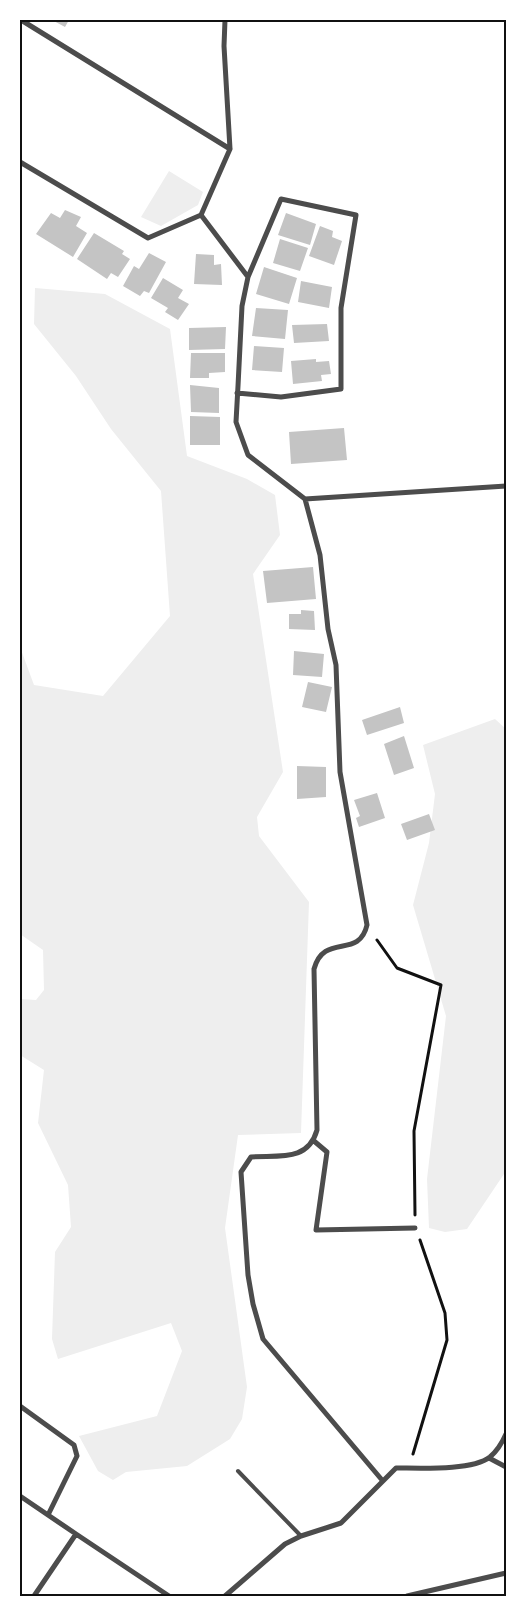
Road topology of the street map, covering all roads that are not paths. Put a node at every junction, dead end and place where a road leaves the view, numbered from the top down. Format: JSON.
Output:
{"nodes":[{"id":1,"x":21,"y":20,"type":"edge"},
{"id":2,"x":225,"y":20,"type":"edge"},
{"id":3,"x":230,"y":149,"type":"junction"},
{"id":4,"x":20,"y":162,"type":"edge"},
{"id":5,"x":201,"y":215,"type":"junction"},
{"id":6,"x":248,"y":277,"type":"junction"},
{"id":7,"x":238,"y":393,"type":"junction"},
{"id":8,"x":506,"y":486,"type":"edge"},
{"id":9,"x":305,"y":500,"type":"junction"},
{"id":10,"x":314,"y":1141,"type":"junction"},
{"id":11,"x":415,"y":1228,"type":"road end"},
{"id":12,"x":20,"y":1406,"type":"edge"},
{"id":13,"x":506,"y":1434,"type":"edge"},
{"id":14,"x":489,"y":1458,"type":"junction"},
{"id":15,"x":506,"y":1467,"type":"edge"},
{"id":16,"x":238,"y":1470,"type":"dead end"},
{"id":17,"x":382,"y":1480,"type":"junction"},
{"id":18,"x":20,"y":1496,"type":"edge"},
{"id":19,"x":48,"y":1515,"type":"junction"},
{"id":20,"x":76,"y":1534,"type":"junction"},
{"id":21,"x":301,"y":1536,"type":"junction"},
{"id":22,"x":506,"y":1573,"type":"edge"},
{"id":23,"x":34,"y":1596,"type":"edge"},
{"id":24,"x":169,"y":1596,"type":"edge"},
{"id":25,"x":225,"y":1596,"type":"edge"},
{"id":26,"x":407,"y":1596,"type":"edge"}],
"edges":[{"from":1,"to":3,"type":"street"},
{"from":2,"to":3,"type":"street"},
{"from":3,"to":5,"type":"street"},
{"from":4,"to":5,"type":"street"},
{"from":5,"to":6,"type":"street"},
{"from":6,"to":7,"type":"street"},
{"from":6,"to":7,"type":"street"},
{"from":7,"to":9,"type":"street"},
{"from":8,"to":9,"type":"street"},
{"from":9,"to":10,"type":"street"},
{"from":10,"to":11,"type":"street"},
{"from":10,"to":17,"type":"street"},
{"from":12,"to":19,"type":"street"},
{"from":13,"to":14,"type":"street"},
{"from":14,"to":15,"type":"street"},
{"from":14,"to":17,"type":"street"},
{"from":16,"to":21,"type":"lane"},
{"from":17,"to":21,"type":"street"},
{"from":18,"to":19,"type":"street"},
{"from":19,"to":20,"type":"street"},
{"from":20,"to":23,"type":"street"},
{"from":20,"to":24,"type":"street"},
{"from":21,"to":25,"type":"street"},
{"from":22,"to":26,"type":"street"}]}
